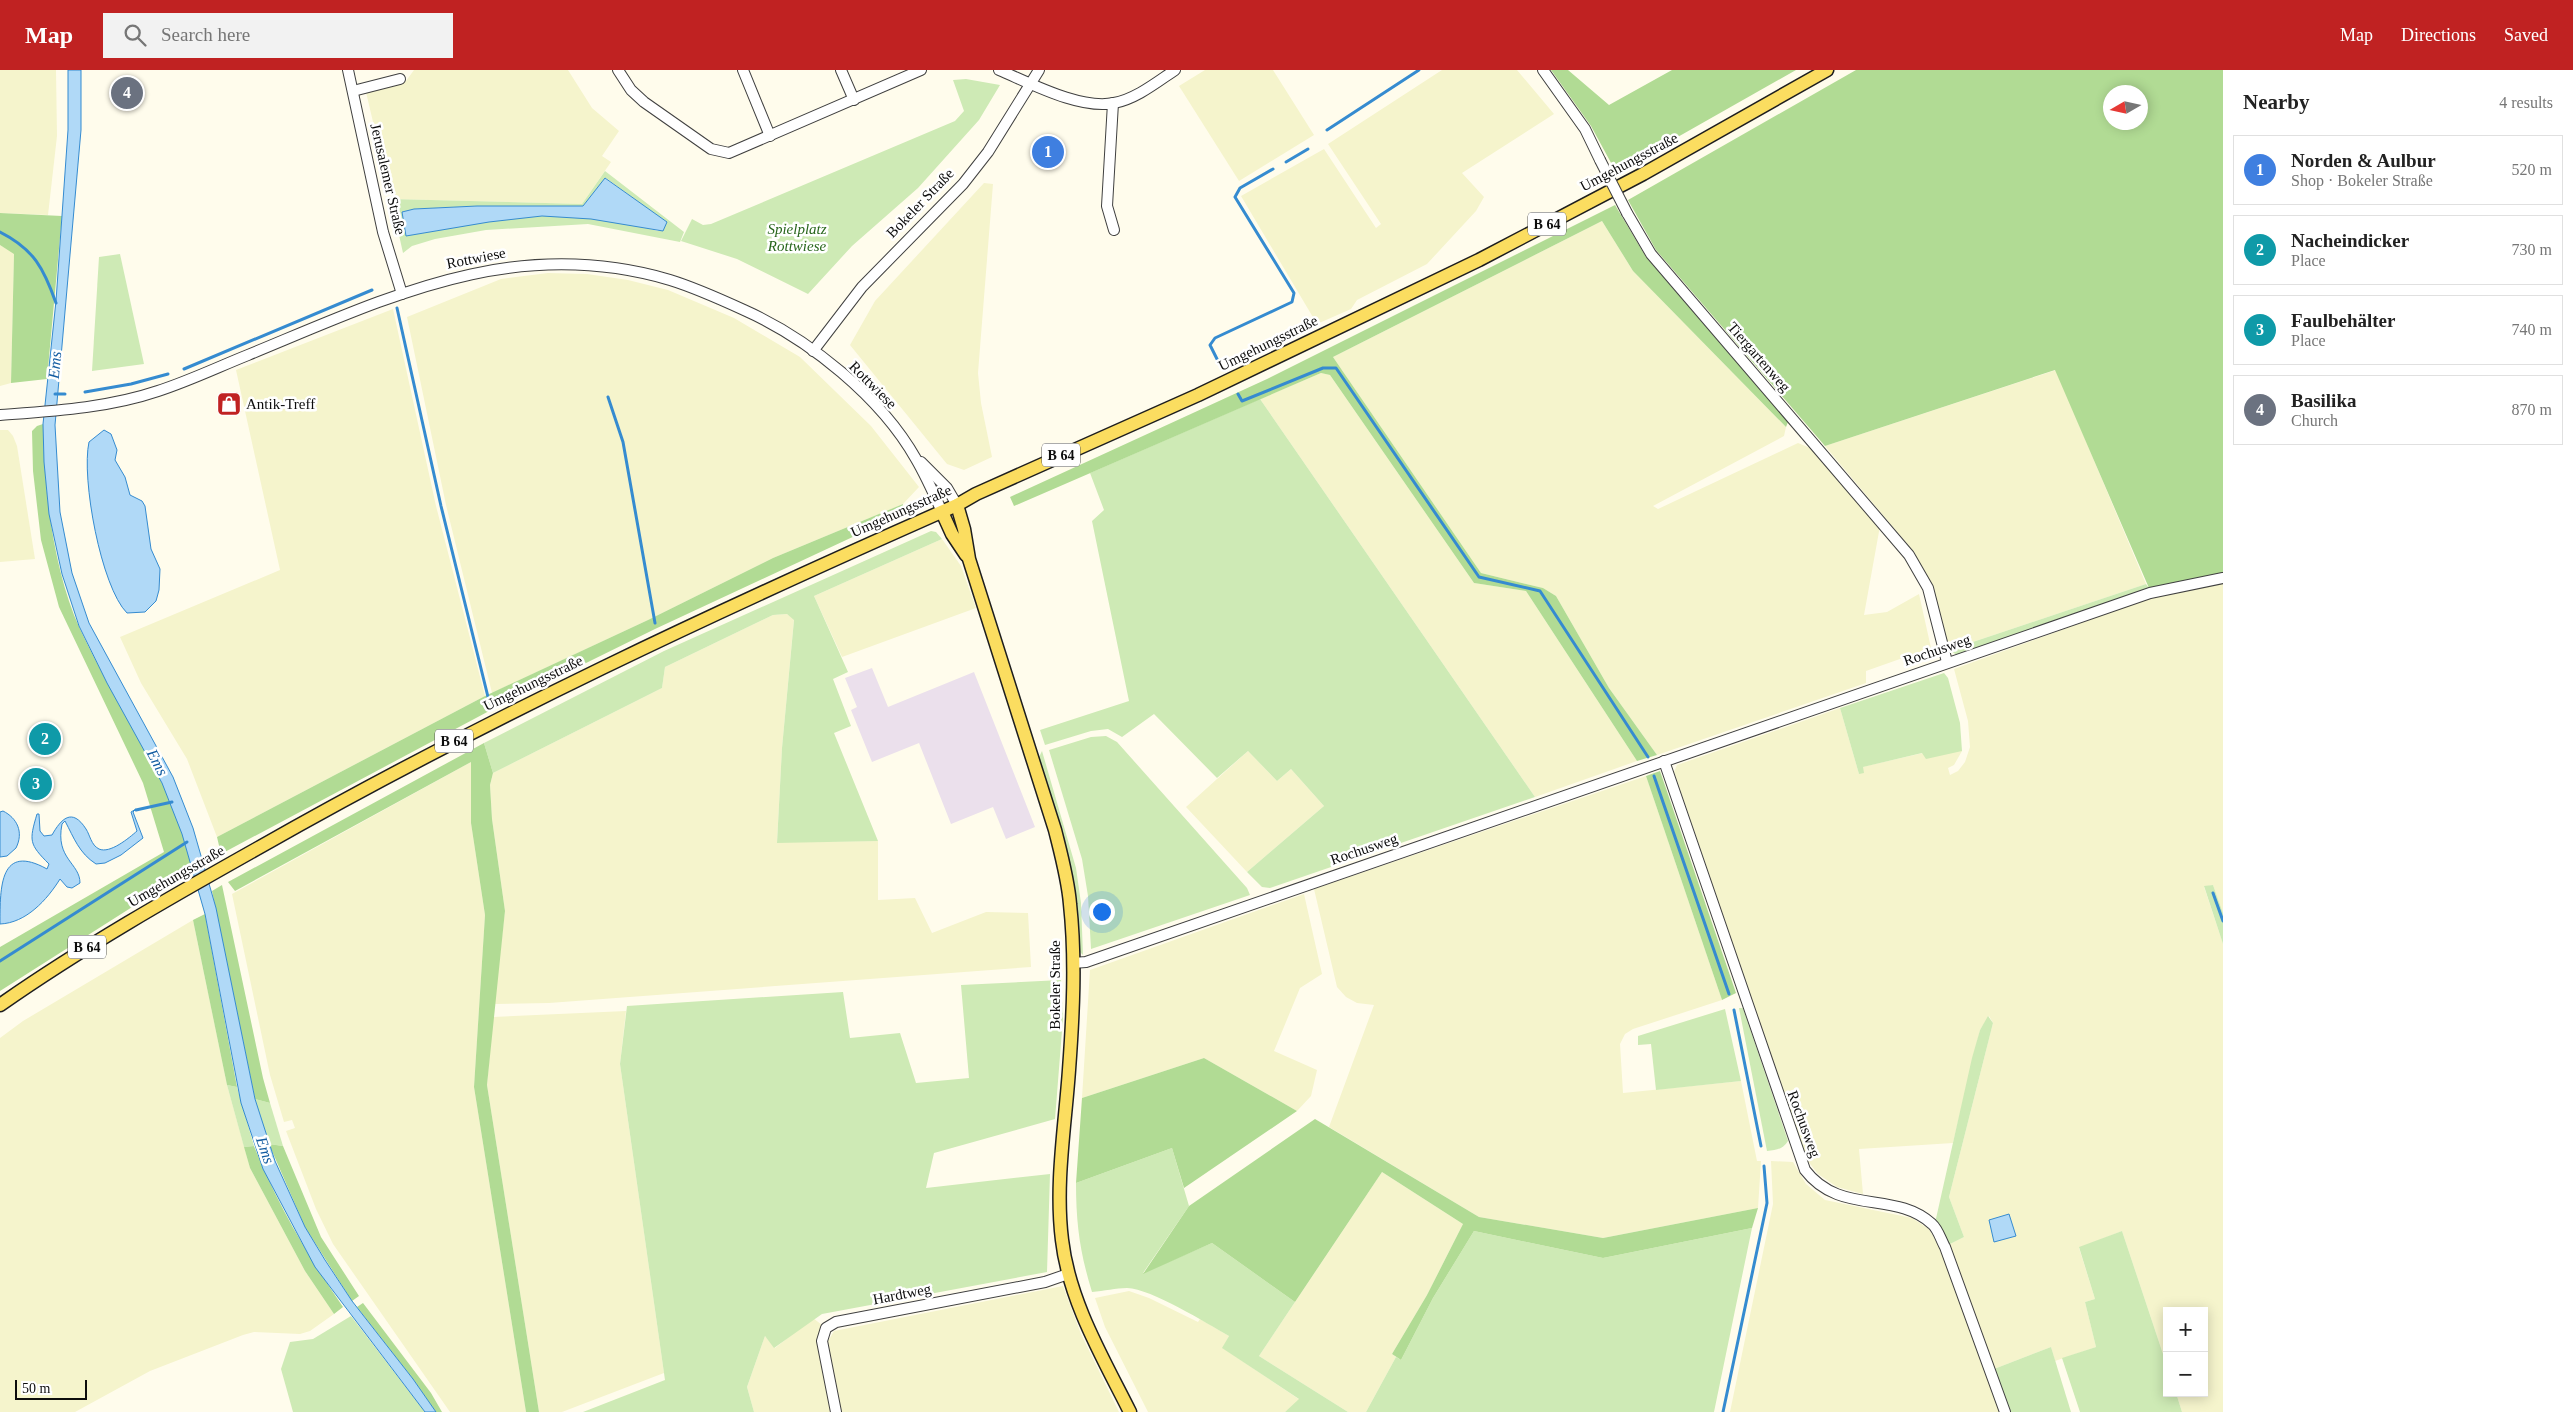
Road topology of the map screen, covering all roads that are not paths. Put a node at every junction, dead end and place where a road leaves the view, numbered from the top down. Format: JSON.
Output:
{"nodes":[{"id":1,"x":348,"y":70,"type":"edge"},
{"id":2,"x":618,"y":70,"type":"edge"},
{"id":3,"x":742,"y":70,"type":"edge"},
{"id":4,"x":841,"y":70,"type":"edge"},
{"id":5,"x":922,"y":70,"type":"edge"},
{"id":6,"x":999,"y":70,"type":"edge"},
{"id":7,"x":1039,"y":70,"type":"edge"},
{"id":8,"x":1175,"y":70,"type":"edge"},
{"id":9,"x":1543,"y":70,"type":"edge"},
{"id":10,"x":1826,"y":70,"type":"edge"},
{"id":11,"x":400,"y":79,"type":"dead end"},
{"id":12,"x":1031,"y":83,"type":"junction"},
{"id":13,"x":353,"y":91,"type":"junction"},
{"id":14,"x":854,"y":100,"type":"junction"},
{"id":15,"x":1113,"y":103,"type":"junction"},
{"id":16,"x":770,"y":136,"type":"junction"},
{"id":17,"x":1114,"y":230,"type":"dead end"},
{"id":18,"x":402,"y":294,"type":"junction"},
{"id":19,"x":814,"y":350,"type":"junction"},
{"id":20,"x":0,"y":415,"type":"edge"},
{"id":21,"x":916,"y":458,"type":"junction"},
{"id":22,"x":957,"y":506,"type":"junction"},
{"id":23,"x":942,"y":512,"type":"junction"},
{"id":24,"x":969,"y":559,"type":"junction"},
{"id":25,"x":2223,"y":578,"type":"edge"},
{"id":26,"x":1947,"y":662,"type":"junction"},
{"id":27,"x":1664,"y":761,"type":"junction"},
{"id":28,"x":1073,"y":963,"type":"junction"},
{"id":29,"x":0,"y":1005,"type":"edge"},
{"id":30,"x":1068,"y":1274,"type":"junction"},
{"id":31,"x":836,"y":1412,"type":"edge"},
{"id":32,"x":1130,"y":1412,"type":"edge"},
{"id":33,"x":2005,"y":1412,"type":"edge"}],
"edges":[{"from":1,"to":13,"type":"street","name":"Jerusalemer Straße"},
{"from":2,"to":16,"type":"street"},
{"from":3,"to":16,"type":"street"},
{"from":4,"to":14,"type":"street"},
{"from":5,"to":14,"type":"street"},
{"from":6,"to":12,"type":"street"},
{"from":7,"to":12,"type":"street","name":"Bokeler Straße"},
{"from":8,"to":15,"type":"street"},
{"from":9,"to":26,"type":"street","name":"Tiergartenweg","bridge":true},
{"from":10,"to":22,"type":"main road","name":"Umgehungsstraße","number":"B 64"},
{"from":11,"to":13,"type":"street"},
{"from":12,"to":15,"type":"street"},
{"from":12,"to":19,"type":"street","name":"Bokeler Straße"},
{"from":13,"to":18,"type":"street","name":"Jerusalemer Straße"},
{"from":14,"to":16,"type":"street"},
{"from":15,"to":17,"type":"street"},
{"from":18,"to":19,"type":"street","name":"Rottwiese"},
{"from":18,"to":20,"type":"street","name":"Rottwiese"},
{"from":19,"to":21,"type":"street","name":"Rottwiese"},
{"from":21,"to":22,"type":"street","name":"Rottwiese"},
{"from":21,"to":23,"type":"street","name":"Rottwiese"},
{"from":22,"to":23,"type":"main road","name":"Umgehungsstraße","number":"B 64"},
{"from":22,"to":24,"type":"main road","name":"Bokeler Straße"},
{"from":23,"to":24,"type":"main road","name":"Bokeler Straße"},
{"from":23,"to":29,"type":"main road","name":"Umgehungsstraße","number":"B 64"},
{"from":24,"to":28,"type":"main road","name":"Bokeler Straße"},
{"from":25,"to":26,"type":"street","name":"Rochusweg"},
{"from":26,"to":27,"type":"street","name":"Rochusweg"},
{"from":27,"to":28,"type":"street","name":"Rochusweg"},
{"from":27,"to":33,"type":"street","name":"Rochusweg"},
{"from":28,"to":30,"type":"main road","name":"Bokeler Straße"},
{"from":30,"to":31,"type":"street","name":"Hardtweg"},
{"from":30,"to":32,"type":"main road","name":"Bokeler Straße"}]}
